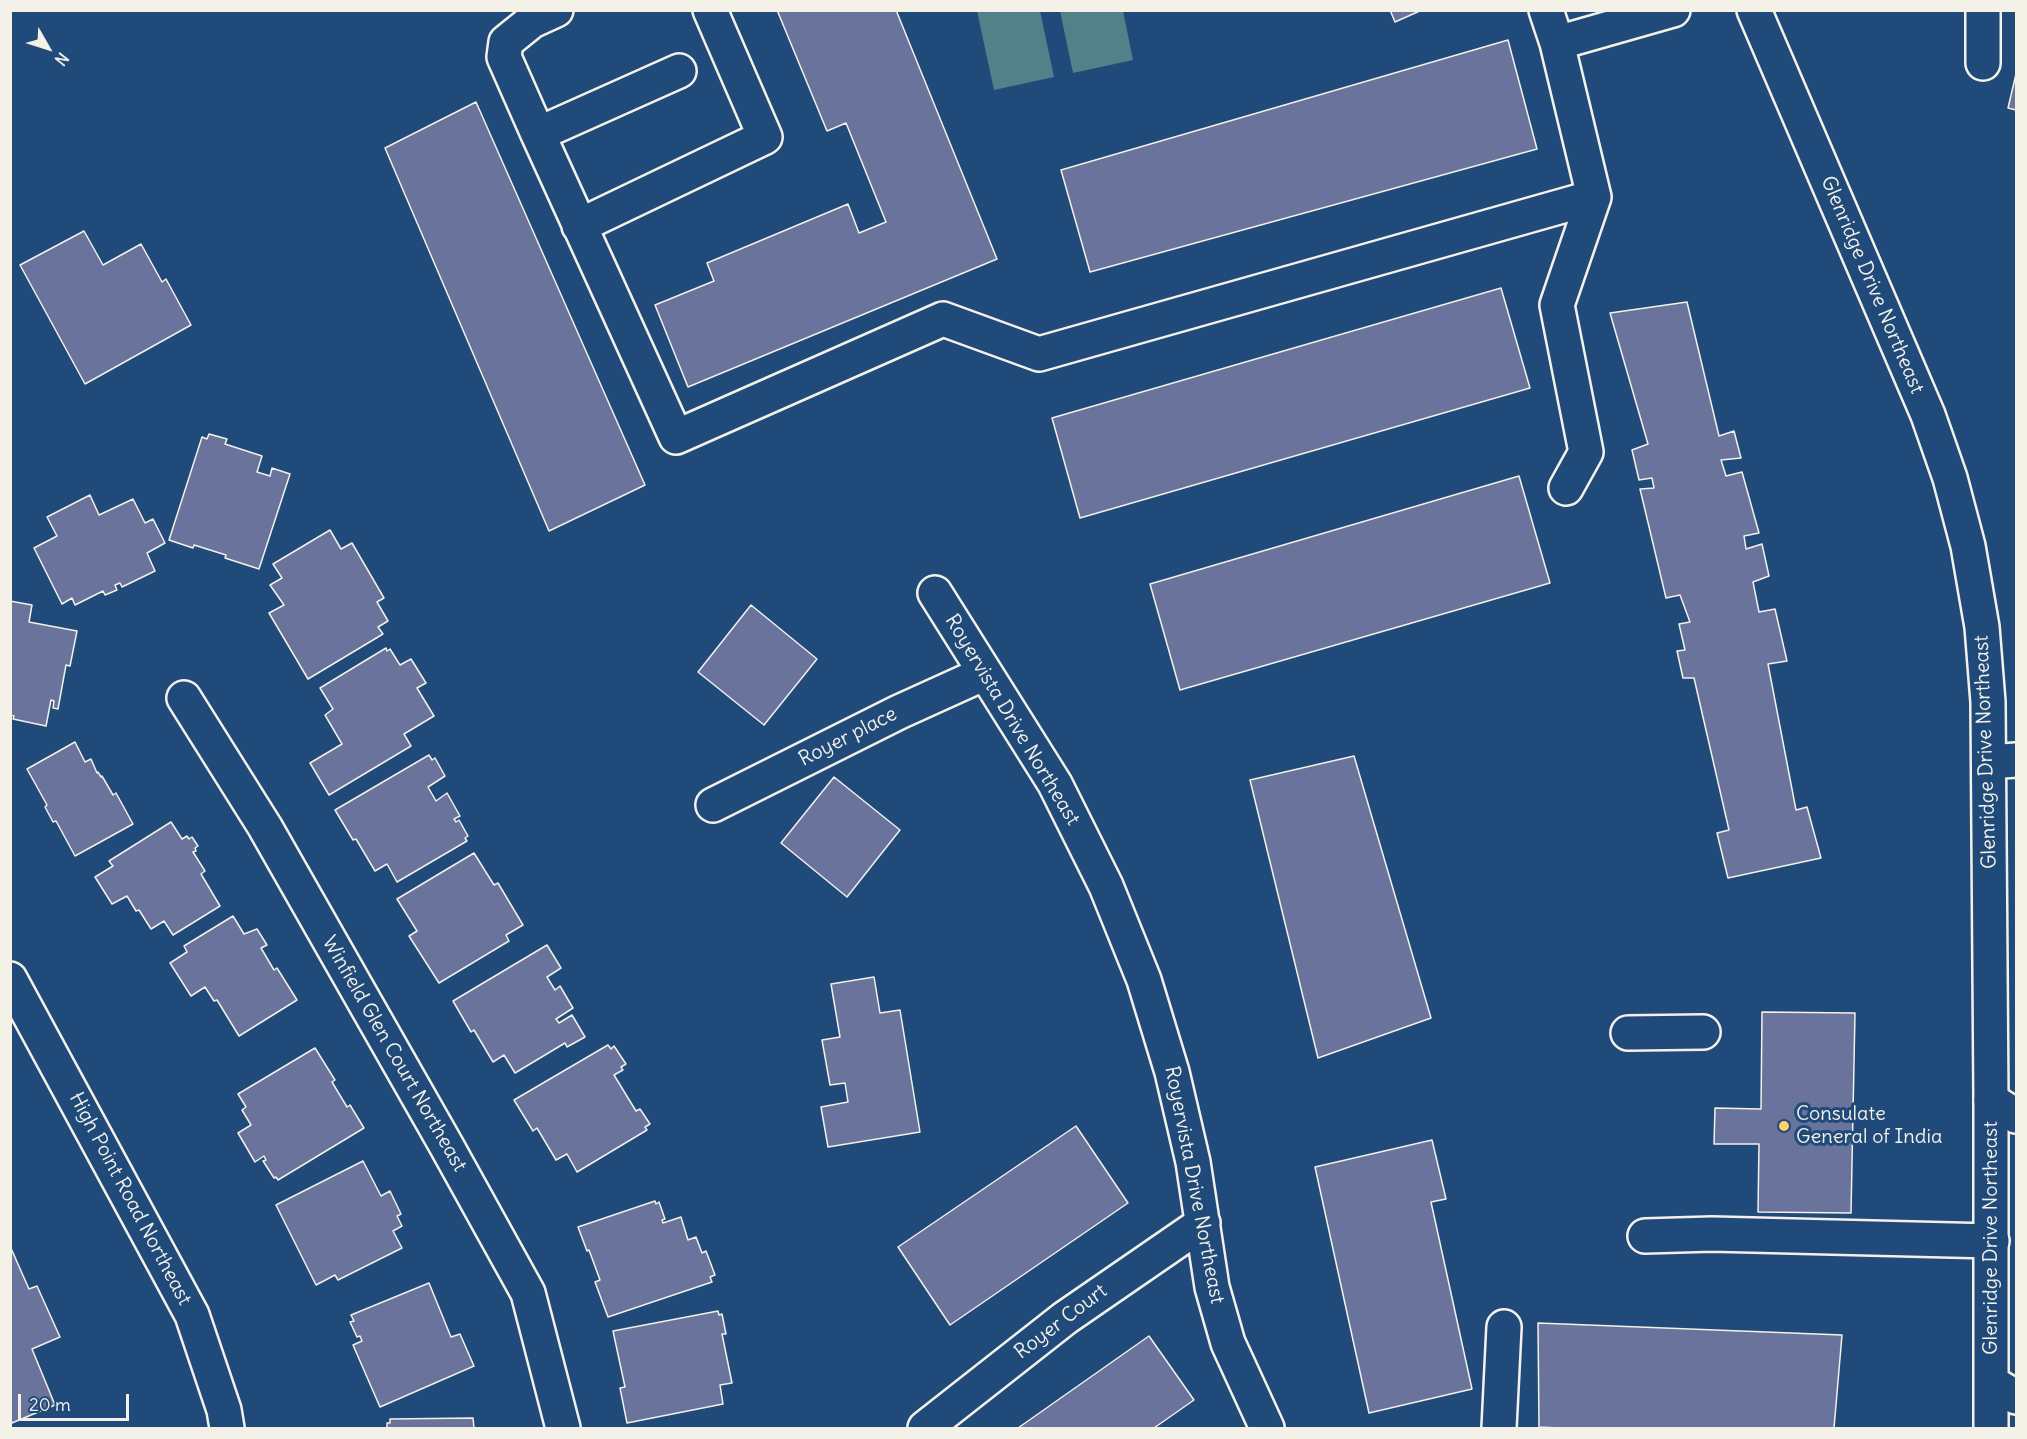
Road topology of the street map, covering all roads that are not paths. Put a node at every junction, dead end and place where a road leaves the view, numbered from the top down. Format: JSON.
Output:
{"nodes":[{"id":1,"x":556,"y":10,"type":"edge"},
{"id":2,"x":710,"y":10,"type":"edge"},
{"id":3,"x":1546,"y":10,"type":"edge"},
{"id":4,"x":1673,"y":10,"type":"edge"},
{"id":5,"x":1754,"y":10,"type":"edge"},
{"id":6,"x":1983,"y":10,"type":"edge"},
{"id":7,"x":1557,"y":43,"type":"junction"},
{"id":8,"x":1983,"y":63,"type":"dead end"},
{"id":9,"x":679,"y":71,"type":"dead end"},
{"id":10,"x":538,"y":134,"type":"junction"},
{"id":11,"x":1594,"y":197,"type":"junction"},
{"id":12,"x":579,"y":226,"type":"junction"},
{"id":13,"x":1566,"y":488,"type":"dead end"},
{"id":14,"x":935,"y":593,"type":"dead end"},
{"id":15,"x":985,"y":673,"type":"junction"},
{"id":16,"x":184,"y":698,"type":"dead end"},
{"id":17,"x":2003,"y":761,"type":"edge"},
{"id":18,"x":713,"y":805,"type":"dead end"},
{"id":19,"x":10,"y":979,"type":"edge"},
{"id":20,"x":1703,"y":1032,"type":"dead end"},
{"id":21,"x":1628,"y":1034,"type":"dead end"},
{"id":22,"x":2004,"y":1108,"type":"edge"},
{"id":23,"x":1203,"y":1223,"type":"junction"},
{"id":24,"x":1644,"y":1236,"type":"dead end"},
{"id":25,"x":1992,"y":1241,"type":"junction"},
{"id":26,"x":1504,"y":1327,"type":"dead end"},
{"id":27,"x":2004,"y":1390,"type":"edge"},
{"id":28,"x":226,"y":1428,"type":"edge"},
{"id":29,"x":563,"y":1428,"type":"edge"},
{"id":30,"x":925,"y":1428,"type":"edge"},
{"id":31,"x":1267,"y":1428,"type":"edge"},
{"id":32,"x":1499,"y":1428,"type":"edge"},
{"id":33,"x":1990,"y":1428,"type":"edge"}],
"edges":[{"from":1,"to":10,"type":"street"},
{"from":2,"to":12,"type":"street"},
{"from":3,"to":7,"type":"street"},
{"from":4,"to":7,"type":"street"},
{"from":5,"to":17,"type":"street","name":"Glenridge Drive Northeast"},
{"from":6,"to":8,"type":"street"},
{"from":7,"to":11,"type":"street"},
{"from":9,"to":10,"type":"street"},
{"from":10,"to":12,"type":"street"},
{"from":11,"to":12,"type":"street"},
{"from":11,"to":13,"type":"street"},
{"from":14,"to":15,"type":"street","name":"Royervista Drive Northeast"},
{"from":15,"to":18,"type":"street","name":"Royer place"},
{"from":15,"to":23,"type":"street","name":"Royervista Drive Northeast"},
{"from":16,"to":29,"type":"street","name":"Winfield Glen Court Northeast"},
{"from":17,"to":22,"type":"street","name":"Glenridge Drive Northeast"},
{"from":19,"to":28,"type":"street","name":"High Point Road Northeast"},
{"from":20,"to":21,"type":"street"},
{"from":22,"to":25,"type":"street","name":"Glenridge Drive Northeast"},
{"from":23,"to":30,"type":"street","name":"Royer Court"},
{"from":23,"to":31,"type":"street","name":"Royervista Drive Northeast"},
{"from":24,"to":25,"type":"street"},
{"from":25,"to":27,"type":"street","name":"Glenridge Drive Northeast"},
{"from":26,"to":32,"type":"street"},
{"from":27,"to":33,"type":"street","name":"Glenridge Drive Northeast"}]}
